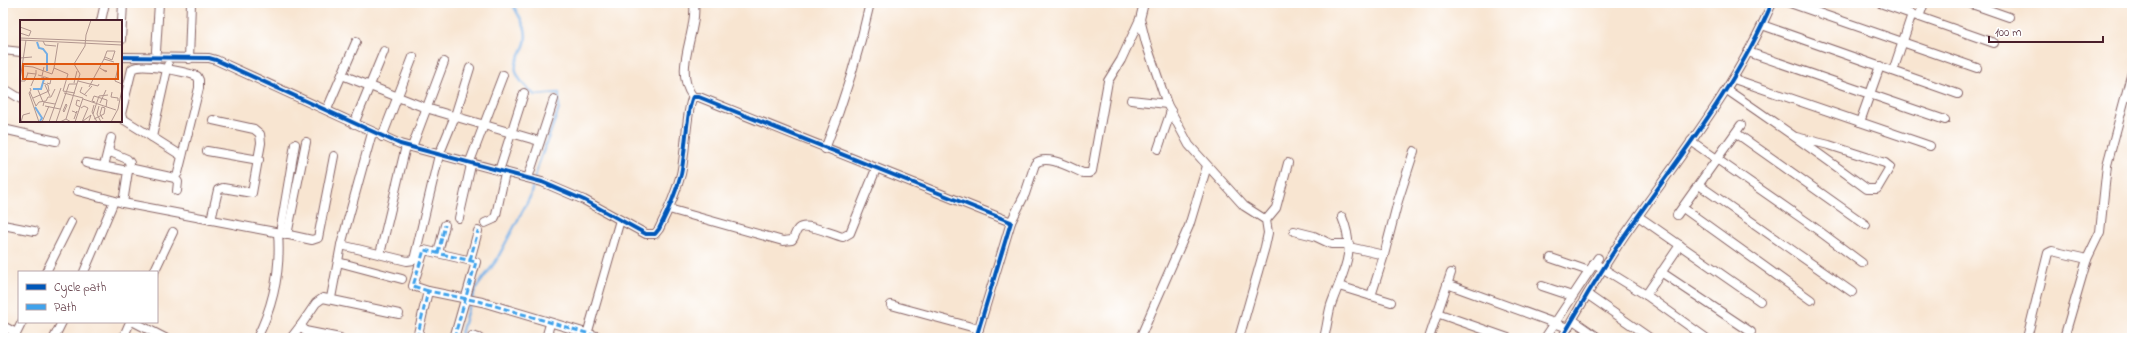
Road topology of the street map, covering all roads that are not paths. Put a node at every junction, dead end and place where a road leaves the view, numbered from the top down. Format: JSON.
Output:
{"nodes":[{"id":1,"x":105,"y":3,"type":"edge"},
{"id":2,"x":123,"y":3,"type":"edge"},
{"id":3,"x":158,"y":3,"type":"edge"},
{"id":4,"x":191,"y":3,"type":"edge"},
{"id":5,"x":694,"y":3,"type":"edge"},
{"id":6,"x":870,"y":3,"type":"edge"},
{"id":7,"x":1144,"y":3,"type":"edge"},
{"id":8,"x":1772,"y":3,"type":"edge"},
{"id":9,"x":1790,"y":3,"type":"edge"},
{"id":10,"x":1880,"y":3,"type":"edge"},
{"id":11,"x":1924,"y":3,"type":"edge"},
{"id":12,"x":1969,"y":3,"type":"edge"},
{"id":13,"x":1916,"y":16,"type":"junction"},
{"id":14,"x":2009,"y":17,"type":"dead end"},
{"id":15,"x":1140,"y":19,"type":"junction"},
{"id":16,"x":101,"y":20,"type":"edge"},
{"id":17,"x":122,"y":22,"type":"edge"},
{"id":18,"x":1762,"y":25,"type":"junction"},
{"id":19,"x":356,"y":42,"type":"dead end"},
{"id":20,"x":1903,"y":43,"type":"junction"},
{"id":21,"x":1994,"y":43,"type":"dead end"},
{"id":22,"x":3,"y":50,"type":"edge"},
{"id":23,"x":156,"y":51,"type":"dead end"},
{"id":24,"x":384,"y":51,"type":"dead end"},
{"id":25,"x":20,"y":52,"type":"edge"},
{"id":26,"x":1748,"y":52,"type":"junction"},
{"id":27,"x":122,"y":57,"type":"edge"},
{"id":28,"x":413,"y":57,"type":"dead end"},
{"id":29,"x":170,"y":59,"type":"junction"},
{"id":30,"x":189,"y":59,"type":"junction"},
{"id":31,"x":444,"y":62,"type":"dead end"},
{"id":32,"x":1880,"y":66,"type":"junction"},
{"id":33,"x":470,"y":68,"type":"dead end"},
{"id":34,"x":1977,"y":68,"type":"dead end"},
{"id":35,"x":168,"y":69,"type":"junction"},
{"id":36,"x":1893,"y":71,"type":"junction"},
{"id":37,"x":2132,"y":72,"type":"edge"},
{"id":38,"x":503,"y":74,"type":"dead end"},
{"id":39,"x":342,"y":75,"type":"junction"},
{"id":40,"x":1734,"y":79,"type":"junction"},
{"id":41,"x":370,"y":86,"type":"junction"},
{"id":42,"x":3,"y":88,"type":"edge"},
{"id":43,"x":1727,"y":90,"type":"junction"},
{"id":44,"x":524,"y":94,"type":"dead end"},
{"id":45,"x":1870,"y":94,"type":"junction"},
{"id":46,"x":1958,"y":94,"type":"dead end"},
{"id":47,"x":397,"y":97,"type":"junction"},
{"id":48,"x":693,"y":97,"type":"junction"},
{"id":49,"x":20,"y":98,"type":"edge"},
{"id":50,"x":554,"y":99,"type":"dead end"},
{"id":51,"x":1131,"y":100,"type":"dead end"},
{"id":52,"x":328,"y":107,"type":"dead end"},
{"id":53,"x":426,"y":108,"type":"junction"},
{"id":54,"x":1169,"y":108,"type":"junction"},
{"id":55,"x":455,"y":116,"type":"junction"},
{"id":56,"x":213,"y":120,"type":"dead end"},
{"id":57,"x":1945,"y":120,"type":"dead end"},
{"id":58,"x":1860,"y":122,"type":"junction"},
{"id":59,"x":354,"y":124,"type":"junction"},
{"id":60,"x":483,"y":126,"type":"junction"},
{"id":61,"x":1741,"y":126,"type":"dead end"},
{"id":62,"x":3,"y":129,"type":"edge"},
{"id":63,"x":372,"y":133,"type":"junction"},
{"id":64,"x":511,"y":133,"type":"junction"},
{"id":65,"x":1736,"y":133,"type":"junction"},
{"id":66,"x":152,"y":137,"type":"junction"},
{"id":67,"x":382,"y":137,"type":"junction"},
{"id":68,"x":1796,"y":137,"type":"junction"},
{"id":69,"x":111,"y":138,"type":"dead end"},
{"id":70,"x":56,"y":141,"type":"dead end"},
{"id":71,"x":540,"y":141,"type":"junction"},
{"id":72,"x":1691,"y":141,"type":"junction"},
{"id":73,"x":306,"y":142,"type":"dead end"},
{"id":74,"x":295,"y":144,"type":"dead end"},
{"id":75,"x":1930,"y":146,"type":"dead end"},
{"id":76,"x":409,"y":147,"type":"junction"},
{"id":77,"x":825,"y":149,"type":"junction"},
{"id":78,"x":1158,"y":149,"type":"dead end"},
{"id":79,"x":108,"y":151,"type":"junction"},
{"id":80,"x":207,"y":151,"type":"dead end"},
{"id":81,"x":1414,"y":151,"type":"dead end"},
{"id":82,"x":440,"y":155,"type":"junction"},
{"id":83,"x":182,"y":156,"type":"junction"},
{"id":84,"x":334,"y":156,"type":"dead end"},
{"id":85,"x":259,"y":160,"type":"junction"},
{"id":86,"x":1718,"y":160,"type":"junction"},
{"id":87,"x":86,"y":163,"type":"dead end"},
{"id":88,"x":1288,"y":163,"type":"dead end"},
{"id":89,"x":470,"y":164,"type":"junction"},
{"id":90,"x":104,"y":166,"type":"junction"},
{"id":91,"x":1207,"y":166,"type":"junction"},
{"id":92,"x":129,"y":169,"type":"junction"},
{"id":93,"x":876,"y":169,"type":"junction"},
{"id":94,"x":502,"y":172,"type":"junction"},
{"id":95,"x":178,"y":173,"type":"dead end"},
{"id":96,"x":532,"y":179,"type":"junction"},
{"id":97,"x":1699,"y":185,"type":"junction"},
{"id":98,"x":78,"y":191,"type":"dead end"},
{"id":99,"x":177,"y":191,"type":"dead end"},
{"id":100,"x":114,"y":201,"type":"junction"},
{"id":101,"x":123,"y":203,"type":"junction"},
{"id":102,"x":1683,"y":208,"type":"junction"},
{"id":103,"x":669,"y":209,"type":"junction"},
{"id":104,"x":1678,"y":215,"type":"dead end"},
{"id":105,"x":1638,"y":216,"type":"junction"},
{"id":106,"x":1342,"y":217,"type":"dead end"},
{"id":107,"x":459,"y":218,"type":"dead end"},
{"id":108,"x":211,"y":220,"type":"junction"},
{"id":109,"x":620,"y":220,"type":"junction"},
{"id":110,"x":1266,"y":220,"type":"junction"},
{"id":111,"x":71,"y":222,"type":"dead end"},
{"id":112,"x":1011,"y":222,"type":"junction"},
{"id":113,"x":485,"y":223,"type":"dead end"},
{"id":114,"x":1866,"y":224,"type":"dead end"},
{"id":115,"x":3,"y":225,"type":"edge"},
{"id":116,"x":445,"y":225,"type":"dead end"},
{"id":117,"x":34,"y":231,"type":"dead end"},
{"id":118,"x":478,"y":231,"type":"dead end"},
{"id":119,"x":1294,"y":231,"type":"dead end"},
{"id":120,"x":172,"y":232,"type":"dead end"},
{"id":121,"x":283,"y":234,"type":"junction"},
{"id":122,"x":341,"y":245,"type":"junction"},
{"id":123,"x":1680,"y":245,"type":"junction"},
{"id":124,"x":1349,"y":246,"type":"junction"},
{"id":125,"x":438,"y":253,"type":"junction"},
{"id":126,"x":380,"y":254,"type":"junction"},
{"id":127,"x":1384,"y":255,"type":"junction"},
{"id":128,"x":1551,"y":258,"type":"dead end"},
{"id":129,"x":2087,"y":259,"type":"junction"},
{"id":130,"x":470,"y":260,"type":"junction"},
{"id":131,"x":338,"y":262,"type":"junction"},
{"id":132,"x":1862,"y":263,"type":"dead end"},
{"id":133,"x":1604,"y":268,"type":"junction"},
{"id":134,"x":46,"y":271,"type":"edge"},
{"id":135,"x":84,"y":271,"type":"edge"},
{"id":136,"x":154,"y":271,"type":"edge"},
{"id":137,"x":1589,"y":271,"type":"junction"},
{"id":138,"x":1661,"y":272,"type":"junction"},
{"id":139,"x":1451,"y":273,"type":"dead end"},
{"id":140,"x":402,"y":279,"type":"dead end"},
{"id":141,"x":1447,"y":284,"type":"junction"},
{"id":142,"x":1339,"y":286,"type":"junction"},
{"id":143,"x":1542,"y":286,"type":"dead end"},
{"id":144,"x":428,"y":292,"type":"junction"},
{"id":145,"x":1852,"y":292,"type":"dead end"},
{"id":146,"x":1588,"y":294,"type":"junction"},
{"id":147,"x":1646,"y":295,"type":"junction"},
{"id":148,"x":1371,"y":296,"type":"junction"},
{"id":149,"x":1572,"y":296,"type":"junction"},
{"id":150,"x":331,"y":298,"type":"junction"},
{"id":151,"x":470,"y":299,"type":"junction"},
{"id":152,"x":1812,"y":300,"type":"dead end"},
{"id":153,"x":1760,"y":301,"type":"dead end"},
{"id":154,"x":1391,"y":302,"type":"dead end"},
{"id":155,"x":891,"y":305,"type":"dead end"},
{"id":156,"x":398,"y":314,"type":"dead end"},
{"id":157,"x":1437,"y":314,"type":"junction"},
{"id":158,"x":1573,"y":320,"type":"junction"},
{"id":159,"x":1555,"y":322,"type":"junction"},
{"id":160,"x":22,"y":323,"type":"edge"},
{"id":161,"x":62,"y":323,"type":"edge"},
{"id":162,"x":130,"y":323,"type":"edge"},
{"id":163,"x":136,"y":323,"type":"edge"},
{"id":164,"x":550,"y":324,"type":"junction"},
{"id":165,"x":301,"y":325,"type":"junction"},
{"id":166,"x":3,"y":326,"type":"edge"},
{"id":167,"x":1568,"y":328,"type":"junction"},
{"id":168,"x":979,"y":329,"type":"junction"},
{"id":169,"x":1751,"y":332,"type":"dead end"},
{"id":170,"x":15,"y":336,"type":"edge"},
{"id":171,"x":587,"y":336,"type":"edge"},
{"id":172,"x":54,"y":338,"type":"edge"},
{"id":173,"x":124,"y":338,"type":"edge"},
{"id":174,"x":164,"y":338,"type":"edge"},
{"id":175,"x":257,"y":338,"type":"edge"},
{"id":176,"x":291,"y":338,"type":"edge"},
{"id":177,"x":340,"y":338,"type":"edge"},
{"id":178,"x":417,"y":338,"type":"edge"},
{"id":179,"x":454,"y":338,"type":"edge"},
{"id":180,"x":546,"y":338,"type":"edge"},
{"id":181,"x":603,"y":338,"type":"edge"},
{"id":182,"x":976,"y":338,"type":"edge"},
{"id":183,"x":1140,"y":338,"type":"edge"},
{"id":184,"x":1239,"y":338,"type":"edge"},
{"id":185,"x":1324,"y":338,"type":"edge"},
{"id":186,"x":1428,"y":338,"type":"edge"},
{"id":187,"x":1508,"y":338,"type":"edge"},
{"id":188,"x":1545,"y":338,"type":"edge"},
{"id":189,"x":1562,"y":338,"type":"edge"},
{"id":190,"x":1599,"y":338,"type":"edge"},
{"id":191,"x":1650,"y":338,"type":"edge"},
{"id":192,"x":1706,"y":338,"type":"edge"},
{"id":193,"x":2027,"y":338,"type":"edge"},
{"id":194,"x":2064,"y":338,"type":"edge"}],
"edges":[{"from":1,"to":16,"type":"street"},
{"from":2,"to":17,"type":"street"},
{"from":3,"to":23,"type":"street"},
{"from":4,"to":30,"type":"street"},
{"from":5,"to":48,"type":"street"},
{"from":6,"to":77,"type":"street"},
{"from":7,"to":15,"type":"street"},
{"from":8,"to":18,"type":"street"},
{"from":9,"to":20,"type":"street"},
{"from":10,"to":13,"type":"street"},
{"from":11,"to":13,"type":"street"},
{"from":12,"to":14,"type":"street"},
{"from":13,"to":20,"type":"street"},
{"from":13,"to":21,"type":"street"},
{"from":15,"to":54,"type":"street"},
{"from":15,"to":112,"type":"street"},
{"from":18,"to":26,"type":"street"},
{"from":18,"to":32,"type":"street"},
{"from":19,"to":39,"type":"street"},
{"from":20,"to":34,"type":"street"},
{"from":20,"to":36,"type":"street"},
{"from":22,"to":25,"type":"street"},
{"from":24,"to":41,"type":"street"},
{"from":26,"to":40,"type":"street"},
{"from":26,"to":45,"type":"street"},
{"from":27,"to":29,"type":"street"},
{"from":28,"to":47,"type":"street"},
{"from":29,"to":30,"type":"street"},
{"from":29,"to":35,"type":"street"},
{"from":30,"to":59,"type":"street"},
{"from":31,"to":53,"type":"street"},
{"from":32,"to":36,"type":"street"},
{"from":32,"to":45,"type":"street"},
{"from":33,"to":55,"type":"street"},
{"from":35,"to":66,"type":"street"},
{"from":35,"to":66,"type":"street"},
{"from":35,"to":83,"type":"street"},
{"from":36,"to":46,"type":"street"},
{"from":37,"to":129,"type":"street"},
{"from":38,"to":60,"type":"street"},
{"from":39,"to":41,"type":"street"},
{"from":39,"to":52,"type":"street"},
{"from":40,"to":43,"type":"street"},
{"from":40,"to":58,"type":"street"},
{"from":41,"to":47,"type":"street"},
{"from":41,"to":59,"type":"street"},
{"from":42,"to":49,"type":"street"},
{"from":43,"to":68,"type":"street"},
{"from":43,"to":72,"type":"street"},
{"from":44,"to":64,"type":"street"},
{"from":45,"to":57,"type":"street"},
{"from":45,"to":58,"type":"street"},
{"from":47,"to":53,"type":"street"},
{"from":47,"to":67,"type":"street"},
{"from":48,"to":77,"type":"street"},
{"from":48,"to":103,"type":"street"},
{"from":50,"to":71,"type":"street"},
{"from":51,"to":54,"type":"street"},
{"from":53,"to":55,"type":"street"},
{"from":53,"to":76,"type":"street"},
{"from":54,"to":78,"type":"street"},
{"from":54,"to":91,"type":"street"},
{"from":55,"to":60,"type":"street"},
{"from":55,"to":82,"type":"street"},
{"from":56,"to":85,"type":"street"},
{"from":58,"to":75,"type":"street"},
{"from":59,"to":63,"type":"street"},
{"from":60,"to":64,"type":"street"},
{"from":60,"to":89,"type":"street"},
{"from":61,"to":65,"type":"street"},
{"from":62,"to":70,"type":"street"},
{"from":63,"to":67,"type":"street"},
{"from":63,"to":122,"type":"street"},
{"from":64,"to":71,"type":"street"},
{"from":64,"to":94,"type":"street"},
{"from":65,"to":86,"type":"street"},
{"from":65,"to":114,"type":"street"},
{"from":66,"to":83,"type":"street"},
{"from":67,"to":76,"type":"street"},
{"from":68,"to":68,"type":"street"},
{"from":69,"to":79,"type":"street"},
{"from":71,"to":96,"type":"street"},
{"from":72,"to":86,"type":"street"},
{"from":72,"to":105,"type":"street"},
{"from":73,"to":121,"type":"street"},
{"from":74,"to":121,"type":"street"},
{"from":76,"to":82,"type":"street"},
{"from":76,"to":126,"type":"street"},
{"from":77,"to":93,"type":"street"},
{"from":79,"to":90,"type":"street"},
{"from":79,"to":92,"type":"street"},
{"from":80,"to":85,"type":"street"},
{"from":81,"to":127,"type":"street"},
{"from":82,"to":89,"type":"street"},
{"from":82,"to":126,"type":"street"},
{"from":83,"to":95,"type":"street"},
{"from":84,"to":121,"type":"street"},
{"from":85,"to":108,"type":"street"},
{"from":86,"to":97,"type":"street"},
{"from":86,"to":132,"type":"street"},
{"from":87,"to":90,"type":"street"},
{"from":88,"to":110,"type":"street"},
{"from":89,"to":94,"type":"street"},
{"from":89,"to":107,"type":"street"},
{"from":90,"to":92,"type":"street"},
{"from":91,"to":110,"type":"street"},
{"from":91,"to":183,"type":"street"},
{"from":92,"to":99,"type":"street"},
{"from":92,"to":101,"type":"street"},
{"from":93,"to":103,"type":"street"},
{"from":93,"to":112,"type":"street"},
{"from":94,"to":96,"type":"street"},
{"from":94,"to":113,"type":"street"},
{"from":96,"to":109,"type":"street"},
{"from":97,"to":102,"type":"street"},
{"from":97,"to":145,"type":"street"},
{"from":98,"to":100,"type":"street"},
{"from":100,"to":101,"type":"street"},
{"from":100,"to":135,"type":"street"},
{"from":101,"to":108,"type":"street"},
{"from":102,"to":104,"type":"street"},
{"from":102,"to":152,"type":"street"},
{"from":103,"to":109,"type":"street"},
{"from":105,"to":123,"type":"street"},
{"from":105,"to":133,"type":"street"},
{"from":106,"to":124,"type":"street"},
{"from":108,"to":121,"type":"street"},
{"from":109,"to":171,"type":"street"},
{"from":110,"to":184,"type":"street"},
{"from":111,"to":134,"type":"street"},
{"from":112,"to":168,"type":"street"},
{"from":115,"to":117,"type":"street"},
{"from":116,"to":125,"type":"street"},
{"from":118,"to":130,"type":"street"},
{"from":119,"to":124,"type":"street"},
{"from":120,"to":136,"type":"street"},
{"from":121,"to":175,"type":"street"},
{"from":122,"to":126,"type":"street"},
{"from":122,"to":131,"type":"street"},
{"from":123,"to":138,"type":"street"},
{"from":123,"to":153,"type":"street"},
{"from":124,"to":127,"type":"street"},
{"from":124,"to":142,"type":"street"},
{"from":125,"to":130,"type":"street"},
{"from":125,"to":144,"type":"street"},
{"from":127,"to":148,"type":"street"},
{"from":128,"to":137,"type":"street"},
{"from":129,"to":193,"type":"street"},
{"from":129,"to":194,"type":"street"},
{"from":130,"to":151,"type":"street"},
{"from":131,"to":140,"type":"street"},
{"from":131,"to":150,"type":"street"},
{"from":133,"to":137,"type":"street"},
{"from":133,"to":146,"type":"street"},
{"from":133,"to":147,"type":"street"},
{"from":137,"to":149,"type":"street"},
{"from":138,"to":147,"type":"street"},
{"from":138,"to":169,"type":"street"},
{"from":139,"to":141,"type":"street"},
{"from":141,"to":157,"type":"street"},
{"from":141,"to":159,"type":"street"},
{"from":142,"to":148,"type":"street"},
{"from":142,"to":185,"type":"street"},
{"from":143,"to":149,"type":"street"},
{"from":144,"to":151,"type":"street"},
{"from":144,"to":178,"type":"street"},
{"from":146,"to":158,"type":"street"},
{"from":146,"to":191,"type":"street"},
{"from":147,"to":192,"type":"street"},
{"from":148,"to":154,"type":"street"},
{"from":149,"to":159,"type":"street"},
{"from":150,"to":156,"type":"street"},
{"from":150,"to":165,"type":"street"},
{"from":151,"to":164,"type":"street"},
{"from":151,"to":179,"type":"street"},
{"from":155,"to":168,"type":"street"},
{"from":157,"to":186,"type":"street"},
{"from":157,"to":187,"type":"street"},
{"from":158,"to":167,"type":"street"},
{"from":158,"to":190,"type":"street"},
{"from":159,"to":167,"type":"street"},
{"from":159,"to":188,"type":"street"},
{"from":160,"to":170,"type":"street"},
{"from":161,"to":172,"type":"street"},
{"from":162,"to":173,"type":"street"},
{"from":163,"to":174,"type":"street"},
{"from":164,"to":171,"type":"street"},
{"from":164,"to":180,"type":"street"},
{"from":165,"to":176,"type":"street"},
{"from":165,"to":177,"type":"street"},
{"from":166,"to":170,"type":"street"},
{"from":167,"to":189,"type":"street"},
{"from":168,"to":182,"type":"street"},
{"from":171,"to":181,"type":"street"}]}
